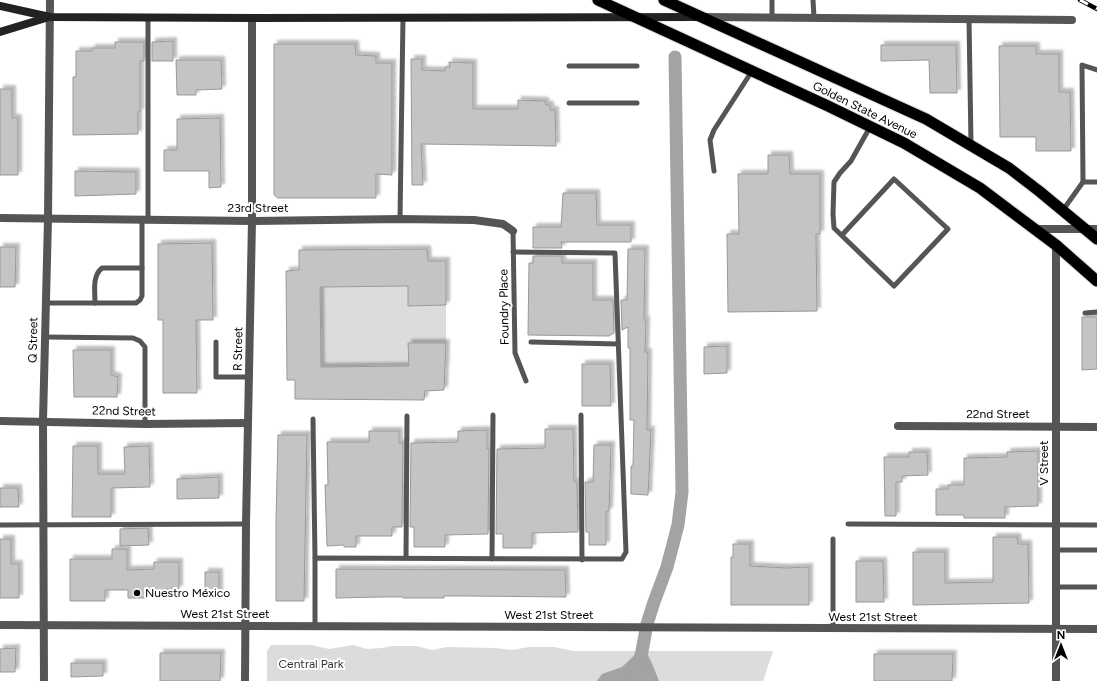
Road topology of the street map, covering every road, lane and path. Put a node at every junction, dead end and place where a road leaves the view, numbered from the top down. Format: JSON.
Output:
{"nodes":[{"id":1,"x":50,"y":0,"type":"edge"},
{"id":2,"x":598,"y":0,"type":"edge"},
{"id":3,"x":664,"y":0,"type":"edge"},
{"id":4,"x":772,"y":0,"type":"edge"},
{"id":5,"x":813,"y":0,"type":"edge"},
{"id":6,"x":677,"y":3,"type":"edge"},
{"id":7,"x":0,"y":6,"type":"edge"},
{"id":8,"x":50,"y":17,"type":"junction"},
{"id":9,"x":635,"y":17,"type":"junction"},
{"id":10,"x":699,"y":17,"type":"junction"},
{"id":11,"x":772,"y":17,"type":"junction"},
{"id":12,"x":814,"y":17,"type":"junction"},
{"id":13,"x":148,"y":18,"type":"junction"},
{"id":14,"x":252,"y":18,"type":"junction"},
{"id":15,"x":403,"y":18,"type":"junction"},
{"id":16,"x":969,"y":19,"type":"junction"},
{"id":17,"x":1072,"y":20,"type":"dead end"},
{"id":18,"x":0,"y":32,"type":"edge"},
{"id":19,"x":569,"y":66,"type":"dead end"},
{"id":20,"x":637,"y":66,"type":"dead end"},
{"id":21,"x":1097,"y":70,"type":"edge"},
{"id":22,"x":752,"y":71,"type":"junction"},
{"id":23,"x":569,"y":103,"type":"dead end"},
{"id":24,"x":637,"y":103,"type":"dead end"},
{"id":25,"x":870,"y":127,"type":"junction"},
{"id":26,"x":971,"y":145,"type":"junction"},
{"id":27,"x":714,"y":170,"type":"dead end"},
{"id":28,"x":1083,"y":182,"type":"junction"},
{"id":29,"x":1097,"y":182,"type":"edge"},
{"id":30,"x":1063,"y":210,"type":"junction"},
{"id":31,"x":0,"y":218,"type":"edge"},
{"id":32,"x":48,"y":219,"type":"junction"},
{"id":33,"x":400,"y":219,"type":"junction"},
{"id":34,"x":145,"y":220,"type":"junction"},
{"id":35,"x":252,"y":221,"type":"junction"},
{"id":36,"x":1033,"y":229,"type":"junction"},
{"id":37,"x":1092,"y":229,"type":"edge"},
{"id":38,"x":513,"y":231,"type":"joint"},
{"id":39,"x":842,"y":235,"type":"junction"},
{"id":40,"x":1097,"y":239,"type":"edge"},
{"id":41,"x":1056,"y":245,"type":"junction"},
{"id":42,"x":513,"y":252,"type":"junction"},
{"id":43,"x":142,"y":268,"type":"junction"},
{"id":44,"x":1097,"y":281,"type":"edge"},
{"id":45,"x":46,"y":303,"type":"junction"},
{"id":46,"x":95,"y":303,"type":"junction"},
{"id":47,"x":1097,"y":312,"type":"edge"},
{"id":48,"x":1085,"y":313,"type":"dead end"},
{"id":49,"x":45,"y":337,"type":"junction"},
{"id":50,"x":216,"y":342,"type":"dead end"},
{"id":51,"x":531,"y":342,"type":"dead end"},
{"id":52,"x":618,"y":344,"type":"junction"},
{"id":53,"x":250,"y":377,"type":"junction"},
{"id":54,"x":526,"y":381,"type":"dead end"},
{"id":55,"x":493,"y":415,"type":"dead end"},
{"id":56,"x":581,"y":415,"type":"dead end"},
{"id":57,"x":407,"y":416,"type":"dead end"},
{"id":58,"x":313,"y":419,"type":"dead end"},
{"id":59,"x":43,"y":421,"type":"junction"},
{"id":60,"x":0,"y":422,"type":"edge"},
{"id":61,"x":248,"y":423,"type":"junction"},
{"id":62,"x":145,"y":424,"type":"junction"},
{"id":63,"x":898,"y":426,"type":"dead end"},
{"id":64,"x":1056,"y":427,"type":"junction"},
{"id":65,"x":1097,"y":427,"type":"edge"},
{"id":66,"x":246,"y":524,"type":"junction"},
{"id":67,"x":848,"y":524,"type":"dead end"},
{"id":68,"x":0,"y":525,"type":"edge"},
{"id":69,"x":43,"y":525,"type":"junction"},
{"id":70,"x":1056,"y":525,"type":"junction"},
{"id":71,"x":1097,"y":525,"type":"edge"},
{"id":72,"x":833,"y":539,"type":"dead end"},
{"id":73,"x":1056,"y":550,"type":"junction"},
{"id":74,"x":1097,"y":550,"type":"edge"},
{"id":75,"x":315,"y":558,"type":"junction"},
{"id":76,"x":406,"y":558,"type":"junction"},
{"id":77,"x":492,"y":559,"type":"junction"},
{"id":78,"x":582,"y":560,"type":"junction"},
{"id":79,"x":1056,"y":587,"type":"junction"},
{"id":80,"x":1097,"y":587,"type":"edge"},
{"id":81,"x":0,"y":625,"type":"edge"},
{"id":82,"x":43,"y":625,"type":"junction"},
{"id":83,"x":246,"y":626,"type":"junction"},
{"id":84,"x":315,"y":627,"type":"junction"},
{"id":85,"x":833,"y":629,"type":"junction"},
{"id":86,"x":1056,"y":629,"type":"junction"},
{"id":87,"x":1097,"y":629,"type":"edge"},
{"id":88,"x":44,"y":681,"type":"edge"},
{"id":89,"x":245,"y":681,"type":"edge"},
{"id":90,"x":1056,"y":681,"type":"edge"}],
"edges":[{"from":1,"to":8,"type":"street","name":"Q Street"},
{"from":2,"to":9,"type":"highway","name":"Golden State Avenue"},
{"from":3,"to":6,"type":"highway","name":"Golden State Avenue"},
{"from":4,"to":11,"type":"lane"},
{"from":5,"to":12,"type":"lane"},
{"from":6,"to":10,"type":"highway","name":"Golden State Avenue"},
{"from":7,"to":8,"type":"main road"},
{"from":8,"to":13,"type":"main road"},
{"from":8,"to":18,"type":"main road"},
{"from":8,"to":32,"type":"street","name":"Q Street"},
{"from":9,"to":10,"type":"main road"},
{"from":9,"to":15,"type":"main road"},
{"from":9,"to":22,"type":"highway","name":"Golden State Avenue"},
{"from":10,"to":11,"type":"street"},
{"from":10,"to":26,"type":"highway","name":"Golden State Avenue"},
{"from":11,"to":12,"type":"street"},
{"from":12,"to":16,"type":"street"},
{"from":13,"to":14,"type":"main road"},
{"from":13,"to":34,"type":"lane"},
{"from":14,"to":15,"type":"main road"},
{"from":14,"to":35,"type":"street","name":"R Street"},
{"from":15,"to":33,"type":"lane"},
{"from":16,"to":17,"type":"street"},
{"from":16,"to":26,"type":"lane"},
{"from":19,"to":20,"type":"lane"},
{"from":21,"to":28,"type":"lane"},
{"from":22,"to":25,"type":"highway","name":"Golden State Avenue"},
{"from":22,"to":27,"type":"lane"},
{"from":23,"to":24,"type":"lane"},
{"from":25,"to":36,"type":"highway","name":"Golden State Avenue"},
{"from":25,"to":39,"type":"lane"},
{"from":26,"to":30,"type":"highway","name":"Golden State Avenue"},
{"from":28,"to":29,"type":"lane"},
{"from":28,"to":30,"type":"lane"},
{"from":30,"to":37,"type":"highway","name":"Golden State Avenue"},
{"from":31,"to":32,"type":"street","name":"23rd Street"},
{"from":32,"to":34,"type":"street","name":"23rd Street"},
{"from":32,"to":45,"type":"street","name":"Q Street"},
{"from":33,"to":35,"type":"street","name":"23rd Street"},
{"from":33,"to":38,"type":"street","name":"23rd Street"},
{"from":34,"to":35,"type":"street","name":"23rd Street"},
{"from":34,"to":43,"type":"lane"},
{"from":35,"to":53,"type":"street","name":"R Street"},
{"from":36,"to":37,"type":"street"},
{"from":36,"to":41,"type":"highway","name":"Golden State Avenue"},
{"from":37,"to":40,"type":"highway","name":"Golden State Avenue"},
{"from":38,"to":42,"type":"lane","name":"Foundry Place"},
{"from":39,"to":39,"type":"lane"},
{"from":41,"to":44,"type":"highway","name":"Golden State Avenue"},
{"from":41,"to":64,"type":"street","name":"V Street"},
{"from":42,"to":52,"type":"lane"},
{"from":42,"to":54,"type":"lane","name":"Foundry Place"},
{"from":43,"to":46,"type":"lane"},
{"from":43,"to":46,"type":"lane"},
{"from":45,"to":46,"type":"lane"},
{"from":45,"to":49,"type":"street","name":"Q Street"},
{"from":47,"to":48,"type":"lane"},
{"from":49,"to":59,"type":"street","name":"Q Street"},
{"from":49,"to":62,"type":"lane"},
{"from":50,"to":53,"type":"lane"},
{"from":51,"to":52,"type":"lane"},
{"from":52,"to":78,"type":"lane"},
{"from":53,"to":61,"type":"street","name":"R Street"},
{"from":55,"to":77,"type":"lane"},
{"from":56,"to":78,"type":"lane"},
{"from":57,"to":76,"type":"lane"},
{"from":58,"to":75,"type":"lane"},
{"from":59,"to":60,"type":"street","name":"22nd Street"},
{"from":59,"to":62,"type":"street","name":"22nd Street"},
{"from":59,"to":69,"type":"street","name":"Q Street"},
{"from":61,"to":62,"type":"street","name":"22nd Street"},
{"from":61,"to":66,"type":"street","name":"R Street"},
{"from":63,"to":64,"type":"street","name":"22nd Street"},
{"from":64,"to":65,"type":"street","name":"22nd Street"},
{"from":64,"to":70,"type":"street","name":"V Street"},
{"from":66,"to":69,"type":"lane"},
{"from":66,"to":83,"type":"street","name":"R Street"},
{"from":67,"to":70,"type":"lane"},
{"from":68,"to":69,"type":"lane"},
{"from":69,"to":82,"type":"street","name":"Q Street"},
{"from":70,"to":71,"type":"lane"},
{"from":70,"to":73,"type":"street","name":"V Street"},
{"from":72,"to":85,"type":"lane"},
{"from":73,"to":74,"type":"lane"},
{"from":73,"to":79,"type":"street","name":"V Street"},
{"from":75,"to":76,"type":"lane"},
{"from":75,"to":84,"type":"lane"},
{"from":76,"to":77,"type":"lane"},
{"from":77,"to":78,"type":"lane"},
{"from":79,"to":80,"type":"lane"},
{"from":79,"to":86,"type":"street","name":"V Street"},
{"from":81,"to":82,"type":"street","name":"West 21st Street"},
{"from":82,"to":83,"type":"street","name":"West 21st Street"},
{"from":82,"to":88,"type":"street","name":"Q Street"},
{"from":83,"to":84,"type":"street","name":"West 21st Street"},
{"from":83,"to":89,"type":"street","name":"R Street"},
{"from":84,"to":85,"type":"street","name":"West 21st Street"},
{"from":85,"to":86,"type":"street","name":"West 21st Street"},
{"from":86,"to":87,"type":"street","name":"West 21st Street"},
{"from":86,"to":90,"type":"street","name":"V Street"}]}
